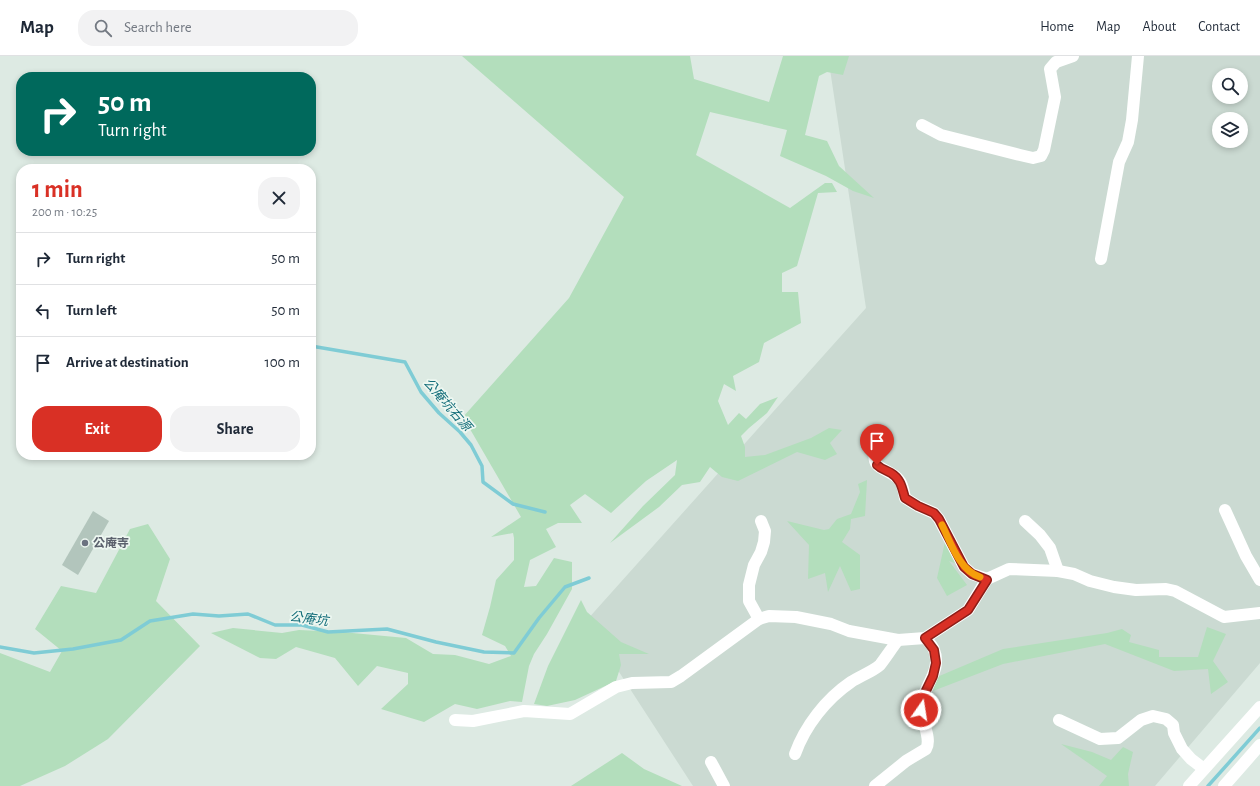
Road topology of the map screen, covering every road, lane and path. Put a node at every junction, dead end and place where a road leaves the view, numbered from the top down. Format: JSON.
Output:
{"nodes":[{"id":1,"x":1073,"y":56,"type":"edge"},
{"id":2,"x":1138,"y":56,"type":"edge"},
{"id":3,"x":922,"y":125,"type":"dead end"},
{"id":4,"x":1101,"y":259,"type":"dead end"},
{"id":5,"x":875,"y":452,"type":"dead end"},
{"id":6,"x":1225,"y":510,"type":"dead end"},
{"id":7,"x":761,"y":521,"type":"dead end"},
{"id":8,"x":1025,"y":521,"type":"dead end"},
{"id":9,"x":1058,"y":571,"type":"junction"},
{"id":10,"x":987,"y":580,"type":"junction"},
{"id":11,"x":1260,"y":580,"type":"edge"},
{"id":12,"x":1260,"y":613,"type":"edge"},
{"id":13,"x":759,"y":619,"type":"junction"},
{"id":14,"x":925,"y":638,"type":"junction"},
{"id":15,"x":898,"y":640,"type":"junction"},
{"id":16,"x":1260,"y":707,"type":"edge"},
{"id":17,"x":455,"y":720,"type":"dead end"},
{"id":18,"x":1059,"y":720,"type":"dead end"},
{"id":19,"x":1260,"y":745,"type":"edge"},
{"id":20,"x":795,"y":754,"type":"dead end"},
{"id":21,"x":711,"y":762,"type":"dead end"},
{"id":22,"x":1204,"y":769,"type":"junction"},
{"id":23,"x":724,"y":786,"type":"edge"},
{"id":24,"x":875,"y":786,"type":"edge"},
{"id":25,"x":1188,"y":786,"type":"edge"},
{"id":26,"x":1224,"y":786,"type":"edge"}],
"edges":[{"from":1,"to":3,"type":"street"},
{"from":2,"to":4,"type":"street"},
{"from":5,"to":10,"type":"street"},
{"from":6,"to":11,"type":"street"},
{"from":7,"to":13,"type":"street"},
{"from":8,"to":9,"type":"street"},
{"from":9,"to":10,"type":"street"},
{"from":9,"to":12,"type":"street"},
{"from":10,"to":14,"type":"street"},
{"from":13,"to":15,"type":"street"},
{"from":13,"to":17,"type":"street"},
{"from":14,"to":15,"type":"street"},
{"from":14,"to":24,"type":"street"},
{"from":15,"to":20,"type":"street"},
{"from":16,"to":22,"type":"street"},
{"from":18,"to":22,"type":"street"},
{"from":19,"to":26,"type":"street"},
{"from":21,"to":23,"type":"street"},
{"from":22,"to":25,"type":"street"}]}
